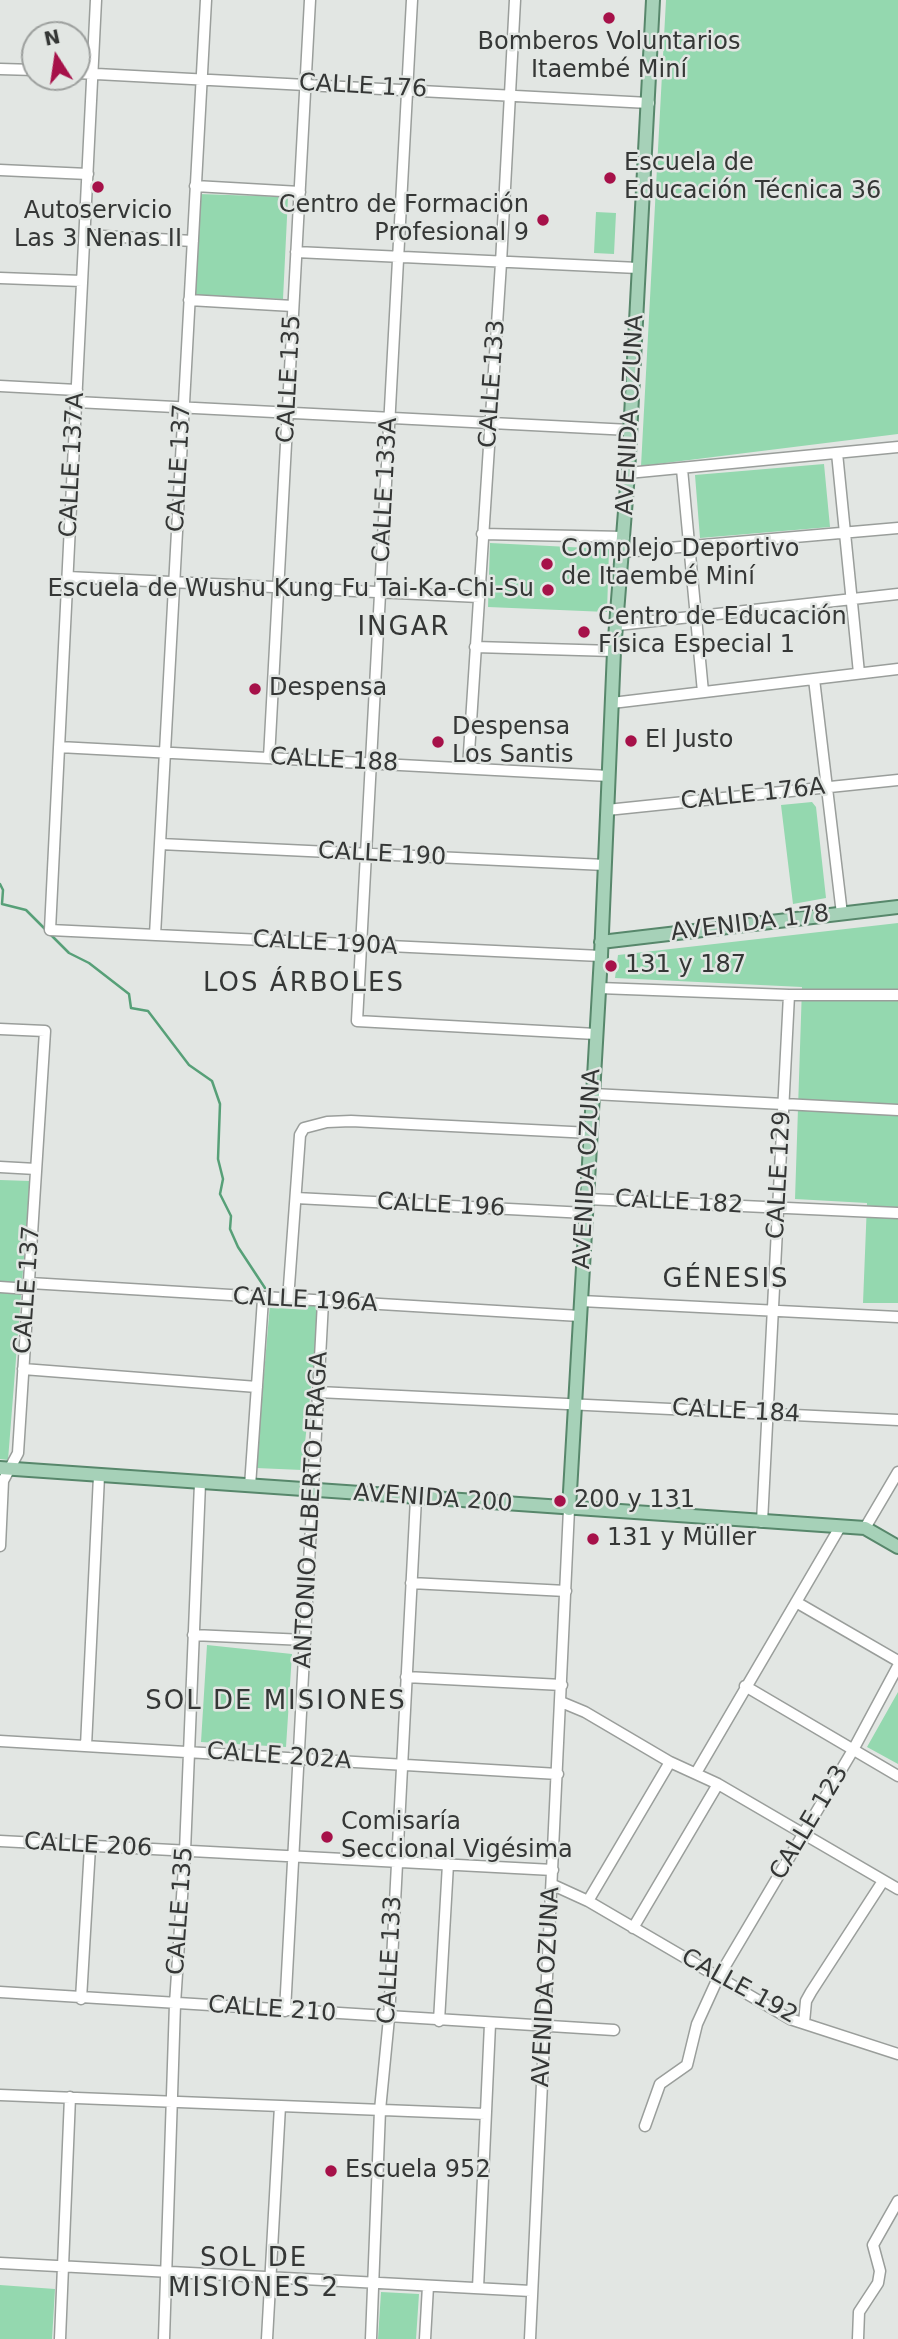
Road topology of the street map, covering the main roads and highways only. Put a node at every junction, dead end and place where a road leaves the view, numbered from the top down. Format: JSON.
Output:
{"nodes":[{"id":1,"x":653,"y":0,"type":"edge"},
{"id":2,"x":898,"y":907,"type":"edge"},
{"id":3,"x":601,"y":942,"type":"junction"},
{"id":4,"x":5,"y":1469,"type":"edge"},
{"id":5,"x":569,"y":1509,"type":"junction"},
{"id":6,"x":898,"y":1547,"type":"edge"}],
"edges":[{"from":1,"to":3,"type":"main road","name":"AVENIDA OZUNA"},
{"from":2,"to":3,"type":"main road","name":"AVENIDA 178"},
{"from":3,"to":5,"type":"main road","name":"AVENIDA OZUNA"},
{"from":4,"to":5,"type":"main road","name":"AVENIDA 200"},
{"from":5,"to":6,"type":"main road","name":"AVENIDA 200"}]}
